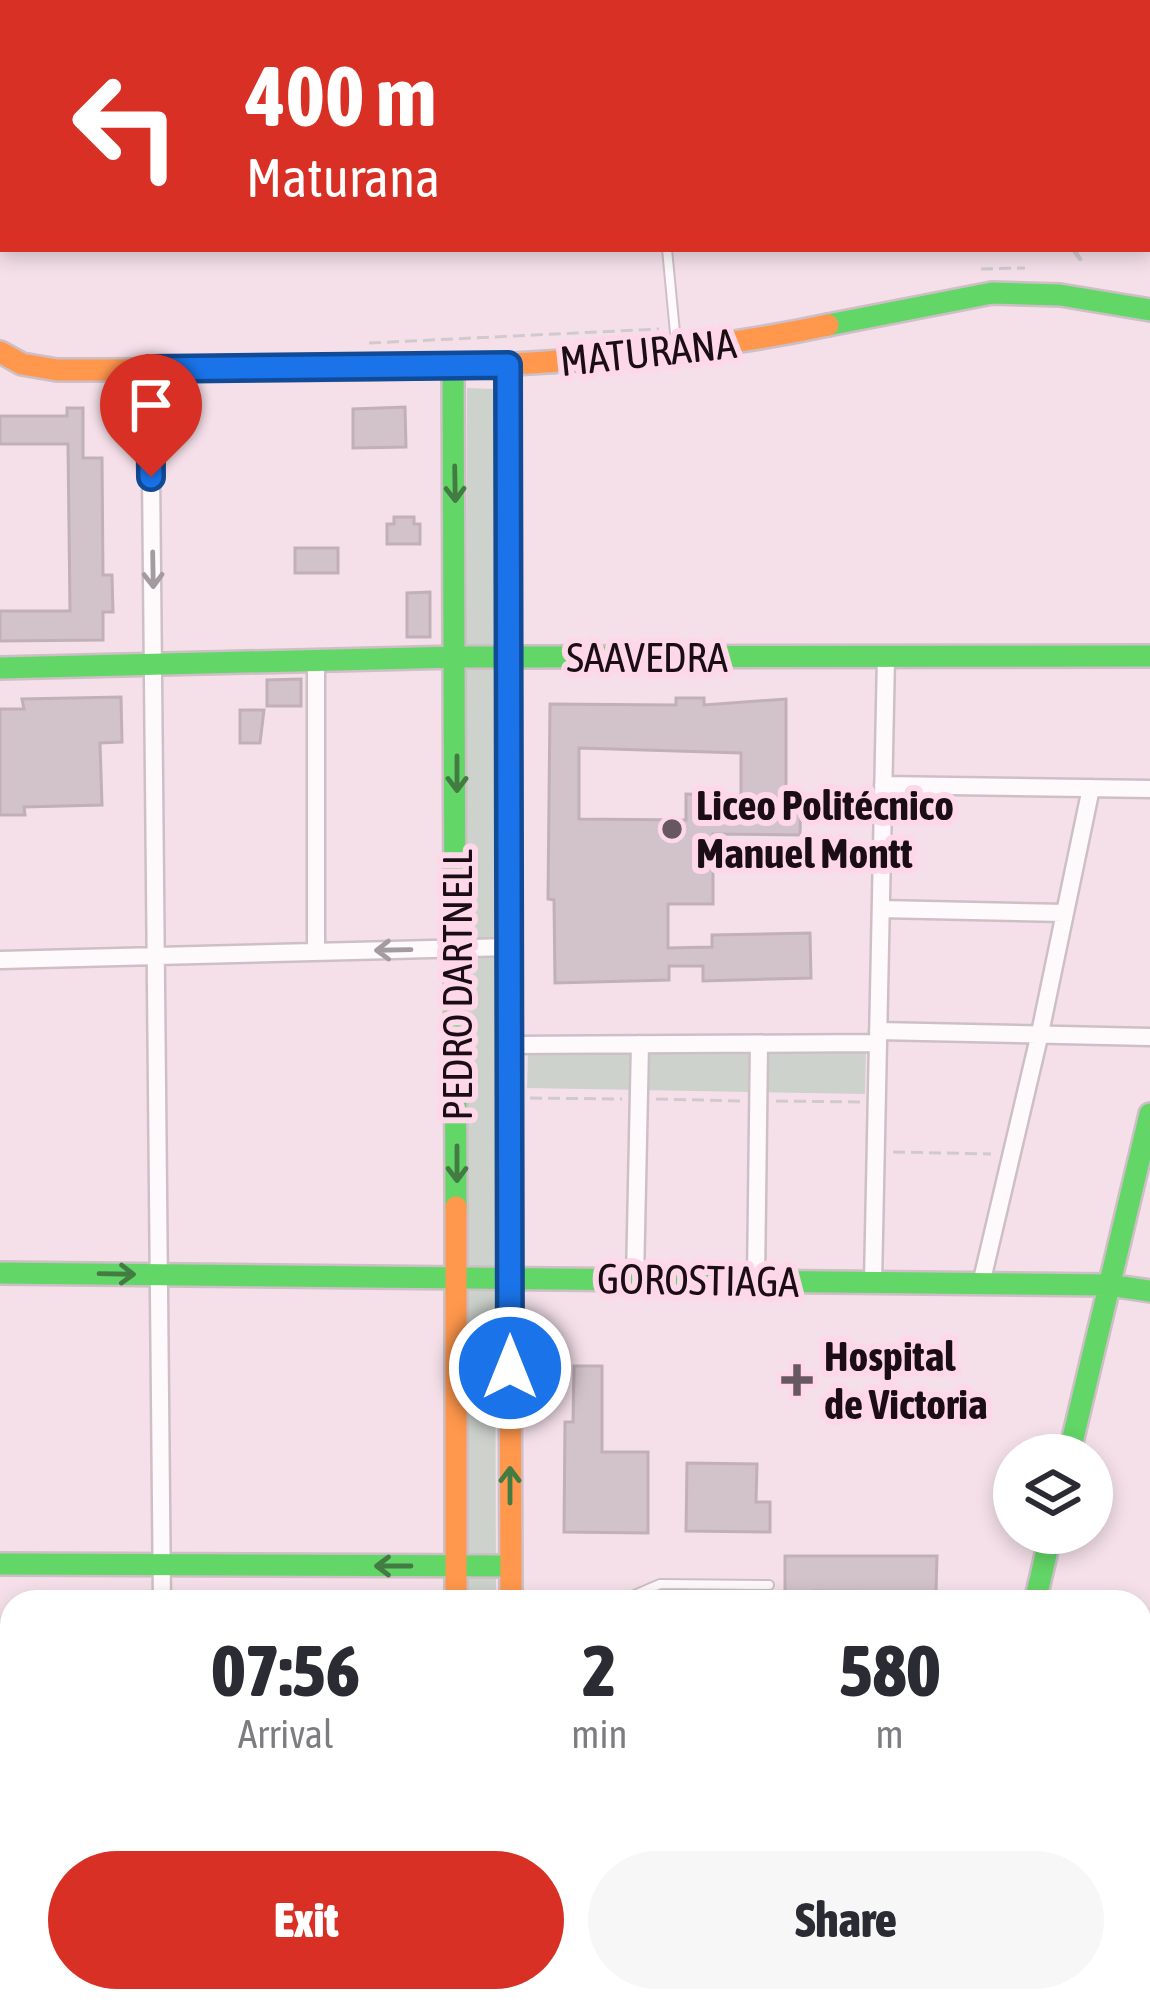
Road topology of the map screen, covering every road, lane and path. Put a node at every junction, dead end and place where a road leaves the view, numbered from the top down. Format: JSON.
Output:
{"nodes":[{"id":1,"x":667,"y":252,"type":"edge"},
{"id":2,"x":1028,"y":268,"type":"dead end"},
{"id":3,"x":973,"y":270,"type":"dead end"},
{"id":4,"x":1150,"y":310,"type":"edge"},
{"id":5,"x":674,"y":327,"type":"junction"},
{"id":6,"x":361,"y":343,"type":"dead end"},
{"id":7,"x":0,"y":352,"type":"edge"},
{"id":8,"x":677,"y":353,"type":"junction"},
{"id":9,"x":508,"y":365,"type":"junction"},
{"id":10,"x":453,"y":367,"type":"junction"},
{"id":11,"x":150,"y":369,"type":"junction"},
{"id":12,"x":57,"y":370,"type":"junction"},
{"id":13,"x":0,"y":378,"type":"edge"},
{"id":14,"x":1150,"y":656,"type":"edge"},
{"id":15,"x":457,"y":657,"type":"junction"},
{"id":16,"x":886,"y":657,"type":"junction"},
{"id":17,"x":509,"y":658,"type":"junction"},
{"id":18,"x":316,"y":661,"type":"junction"},
{"id":19,"x":154,"y":664,"type":"junction"},
{"id":20,"x":0,"y":668,"type":"edge"},
{"id":21,"x":883,"y":785,"type":"junction"},
{"id":22,"x":1091,"y":788,"type":"junction"},
{"id":23,"x":1150,"y":789,"type":"edge"},
{"id":24,"x":881,"y":909,"type":"junction"},
{"id":25,"x":1065,"y":913,"type":"junction"},
{"id":26,"x":510,"y":947,"type":"junction"},
{"id":27,"x":457,"y":949,"type":"junction"},
{"id":28,"x":316,"y":952,"type":"junction"},
{"id":29,"x":158,"y":956,"type":"junction"},
{"id":30,"x":0,"y":960,"type":"edge"},
{"id":31,"x":1040,"y":1033,"type":"junction"},
{"id":32,"x":878,"y":1037,"type":"junction"},
{"id":33,"x":1150,"y":1037,"type":"edge"},
{"id":34,"x":759,"y":1043,"type":"junction"},
{"id":35,"x":640,"y":1044,"type":"junction"},
{"id":36,"x":510,"y":1045,"type":"junction"},
{"id":37,"x":510,"y":1098,"type":"junction"},
{"id":38,"x":639,"y":1099,"type":"junction"},
{"id":39,"x":758,"y":1101,"type":"junction"},
{"id":40,"x":876,"y":1102,"type":"junction"},
{"id":41,"x":1150,"y":1114,"type":"edge"},
{"id":42,"x":875,"y":1151,"type":"junction"},
{"id":43,"x":1011,"y":1155,"type":"junction"},
{"id":44,"x":0,"y":1273,"type":"edge"},
{"id":45,"x":161,"y":1275,"type":"junction"},
{"id":46,"x":457,"y":1276,"type":"junction"},
{"id":47,"x":510,"y":1277,"type":"junction"},
{"id":48,"x":635,"y":1279,"type":"junction"},
{"id":49,"x":756,"y":1280,"type":"junction"},
{"id":50,"x":873,"y":1282,"type":"junction"},
{"id":51,"x":981,"y":1283,"type":"junction"},
{"id":52,"x":1109,"y":1285,"type":"junction"},
{"id":53,"x":1150,"y":1291,"type":"edge"},
{"id":54,"x":1074,"y":1434,"type":"edge"},
{"id":55,"x":1046,"y":1554,"type":"edge"},
{"id":56,"x":0,"y":1564,"type":"edge"},
{"id":57,"x":161,"y":1565,"type":"junction"},
{"id":58,"x":457,"y":1566,"type":"junction"},
{"id":59,"x":510,"y":1566,"type":"junction"},
{"id":60,"x":769,"y":1585,"type":"dead end"},
{"id":61,"x":162,"y":1590,"type":"edge"},
{"id":62,"x":456,"y":1590,"type":"edge"},
{"id":63,"x":511,"y":1590,"type":"edge"},
{"id":64,"x":646,"y":1590,"type":"edge"},
{"id":65,"x":1038,"y":1590,"type":"edge"}],
"edges":[{"from":1,"to":5,"type":"lane"},
{"from":2,"to":3,"type":"path"},
{"from":4,"to":8,"type":"main road","name":"MATURANA"},
{"from":5,"to":6,"type":"path"},
{"from":5,"to":8,"type":"lane"},
{"from":7,"to":12,"type":"main road","name":"MATURANA"},
{"from":8,"to":9,"type":"main road","name":"MATURANA"},
{"from":9,"to":10,"type":"main road","name":"MATURANA"},
{"from":9,"to":17,"type":"main road","name":"PEDRO DARTNELL"},
{"from":10,"to":11,"type":"main road","name":"MATURANA"},
{"from":10,"to":15,"type":"main road","name":"PEDRO DARTNELL","one_way":true},
{"from":11,"to":12,"type":"main road","name":"MATURANA"},
{"from":11,"to":19,"type":"street","one_way":true},
{"from":12,"to":13,"type":"main road"},
{"from":14,"to":16,"type":"main road","name":"SAAVEDRA"},
{"from":15,"to":17,"type":"main road","name":"SAAVEDRA"},
{"from":15,"to":18,"type":"main road","name":"SAAVEDRA"},
{"from":15,"to":27,"type":"main road","name":"PEDRO DARTNELL","one_way":true},
{"from":16,"to":17,"type":"main road","name":"SAAVEDRA"},
{"from":16,"to":21,"type":"street"},
{"from":17,"to":26,"type":"main road","name":"PEDRO DARTNELL"},
{"from":18,"to":19,"type":"main road","name":"SAAVEDRA"},
{"from":18,"to":28,"type":"street"},
{"from":19,"to":20,"type":"main road","name":"SAAVEDRA"},
{"from":19,"to":29,"type":"street"},
{"from":21,"to":22,"type":"street"},
{"from":21,"to":24,"type":"street"},
{"from":22,"to":23,"type":"street"},
{"from":22,"to":25,"type":"street"},
{"from":24,"to":25,"type":"street"},
{"from":24,"to":32,"type":"street"},
{"from":25,"to":31,"type":"street"},
{"from":26,"to":27,"type":"street"},
{"from":26,"to":36,"type":"main road","name":"PEDRO DARTNELL"},
{"from":27,"to":28,"type":"street","one_way":true},
{"from":27,"to":46,"type":"main road","name":"PEDRO DARTNELL","one_way":true},
{"from":28,"to":29,"type":"street"},
{"from":29,"to":30,"type":"street"},
{"from":29,"to":45,"type":"street"},
{"from":31,"to":32,"type":"street"},
{"from":31,"to":33,"type":"street"},
{"from":31,"to":43,"type":"street"},
{"from":32,"to":34,"type":"street"},
{"from":32,"to":40,"type":"street"},
{"from":34,"to":35,"type":"street"},
{"from":34,"to":39,"type":"street"},
{"from":35,"to":36,"type":"street"},
{"from":35,"to":38,"type":"street"},
{"from":36,"to":37,"type":"main road","name":"PEDRO DARTNELL"},
{"from":37,"to":38,"type":"path"},
{"from":37,"to":47,"type":"main road","name":"PEDRO DARTNELL"},
{"from":38,"to":39,"type":"path"},
{"from":38,"to":48,"type":"street"},
{"from":39,"to":40,"type":"path"},
{"from":39,"to":49,"type":"street"},
{"from":40,"to":42,"type":"street"},
{"from":41,"to":52,"type":"main road"},
{"from":42,"to":43,"type":"path"},
{"from":42,"to":50,"type":"street"},
{"from":43,"to":51,"type":"street"},
{"from":44,"to":45,"type":"main road","name":"GOROSTIAGA","one_way":true},
{"from":45,"to":46,"type":"main road","name":"GOROSTIAGA"},
{"from":45,"to":57,"type":"street"},
{"from":46,"to":47,"type":"main road","name":"GOROSTIAGA"},
{"from":46,"to":58,"type":"main road","name":"PEDRO DARTNELL"},
{"from":47,"to":48,"type":"main road","name":"GOROSTIAGA"},
{"from":59,"to":47,"type":"main road","name":"PEDRO DARTNELL","one_way":true},
{"from":48,"to":49,"type":"main road","name":"GOROSTIAGA"},
{"from":49,"to":50,"type":"main road","name":"GOROSTIAGA"},
{"from":50,"to":51,"type":"main road","name":"GOROSTIAGA"},
{"from":51,"to":52,"type":"main road","name":"GOROSTIAGA"},
{"from":52,"to":53,"type":"main road","name":"GOROSTIAGA"},
{"from":52,"to":54,"type":"main road"},
{"from":55,"to":65,"type":"main road"},
{"from":56,"to":57,"type":"main road"},
{"from":58,"to":57,"type":"main road","one_way":true},
{"from":57,"to":61,"type":"street"},
{"from":58,"to":59,"type":"main road"},
{"from":58,"to":62,"type":"main road","name":"PEDRO DARTNELL"},
{"from":59,"to":63,"type":"main road","name":"PEDRO DARTNELL"},
{"from":60,"to":64,"type":"lane"}]}
